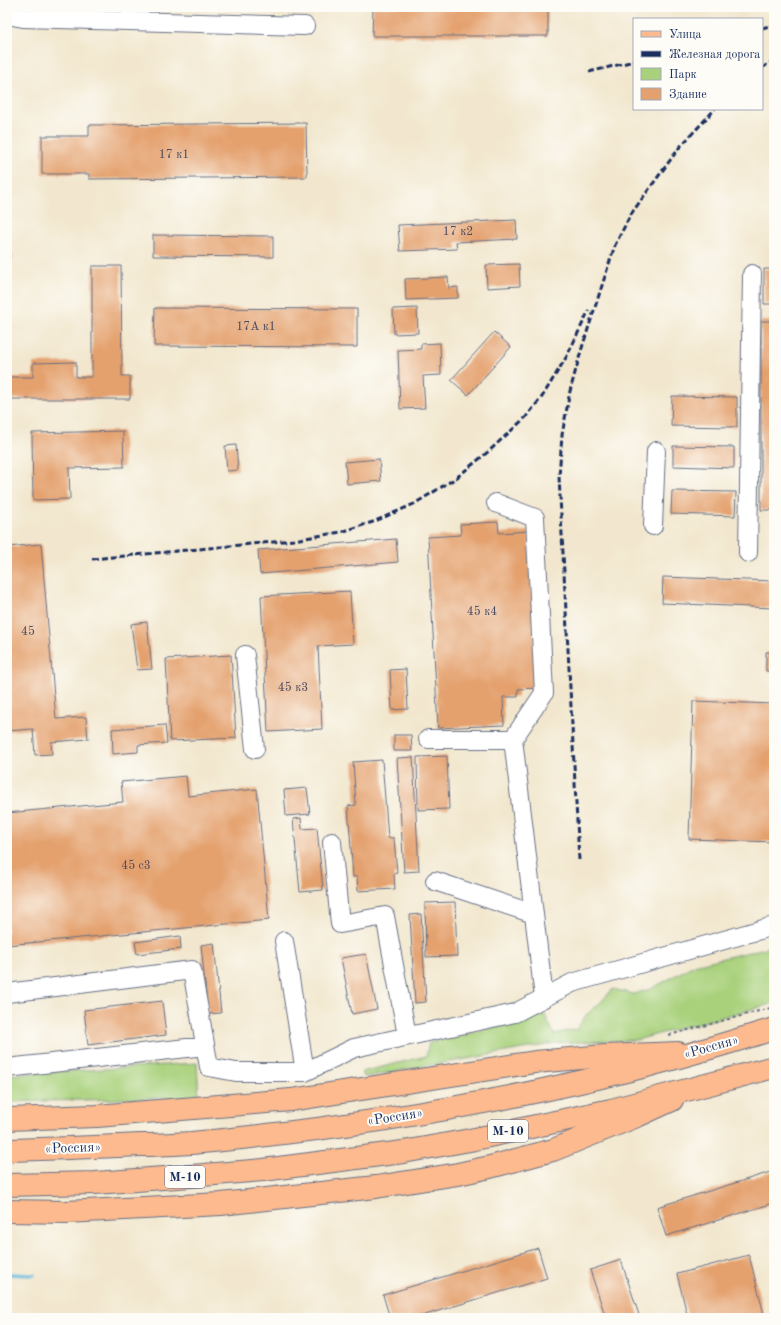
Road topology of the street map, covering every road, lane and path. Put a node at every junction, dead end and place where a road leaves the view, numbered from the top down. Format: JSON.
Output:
{"nodes":[{"id":1,"x":7,"y":15,"type":"edge"},
{"id":2,"x":305,"y":26,"type":"dead end"},
{"id":3,"x":752,"y":274,"type":"dead end"},
{"id":4,"x":656,"y":451,"type":"dead end"},
{"id":5,"x":496,"y":503,"type":"dead end"},
{"id":6,"x":653,"y":526,"type":"dead end"},
{"id":7,"x":748,"y":553,"type":"dead end"},
{"id":8,"x":245,"y":655,"type":"dead end"},
{"id":9,"x":428,"y":739,"type":"dead end"},
{"id":10,"x":513,"y":739,"type":"junction"},
{"id":11,"x":255,"y":749,"type":"dead end"},
{"id":12,"x":332,"y":842,"type":"dead end"},
{"id":13,"x":435,"y":880,"type":"dead end"},
{"id":14,"x":534,"y":914,"type":"junction"},
{"id":15,"x":774,"y":926,"type":"edge"},
{"id":16,"x":284,"y":941,"type":"dead end"},
{"id":17,"x":7,"y":993,"type":"edge"},
{"id":18,"x":544,"y":998,"type":"junction"},
{"id":19,"x":774,"y":1029,"type":"edge"},
{"id":20,"x":407,"y":1036,"type":"junction"},
{"id":21,"x":205,"y":1046,"type":"junction"},
{"id":22,"x":693,"y":1052,"type":"junction"},
{"id":23,"x":774,"y":1067,"type":"edge"},
{"id":24,"x":7,"y":1068,"type":"edge"},
{"id":25,"x":304,"y":1072,"type":"junction"},
{"id":26,"x":701,"y":1086,"type":"junction"},
{"id":27,"x":7,"y":1119,"type":"edge"},
{"id":28,"x":7,"y":1150,"type":"edge"},
{"id":29,"x":7,"y":1185,"type":"edge"},
{"id":30,"x":7,"y":1211,"type":"edge"}],
"edges":[{"from":1,"to":2,"type":"lane"},
{"from":3,"to":7,"type":"lane"},
{"from":4,"to":6,"type":"lane"},
{"from":5,"to":10,"type":"lane"},
{"from":8,"to":11,"type":"lane"},
{"from":9,"to":10,"type":"lane"},
{"from":10,"to":14,"type":"lane"},
{"from":12,"to":20,"type":"lane"},
{"from":13,"to":14,"type":"lane"},
{"from":14,"to":18,"type":"lane"},
{"from":15,"to":18,"type":"lane"},
{"from":16,"to":25,"type":"lane"},
{"from":17,"to":21,"type":"lane"},
{"from":18,"to":20,"type":"lane"},
{"from":19,"to":22,"type":"main road","name":"«Россия»","number":"М-10"},
{"from":20,"to":25,"type":"lane"},
{"from":21,"to":24,"type":"lane"},
{"from":21,"to":25,"type":"lane"},
{"from":22,"to":27,"type":"main road"},
{"from":22,"to":28,"type":"main road","name":"«Россия»","number":"М-10"},
{"from":23,"to":26,"type":"main road","number":"М-10"},
{"from":26,"to":29,"type":"main road","number":"М-10"},
{"from":26,"to":30,"type":"main road"}]}
